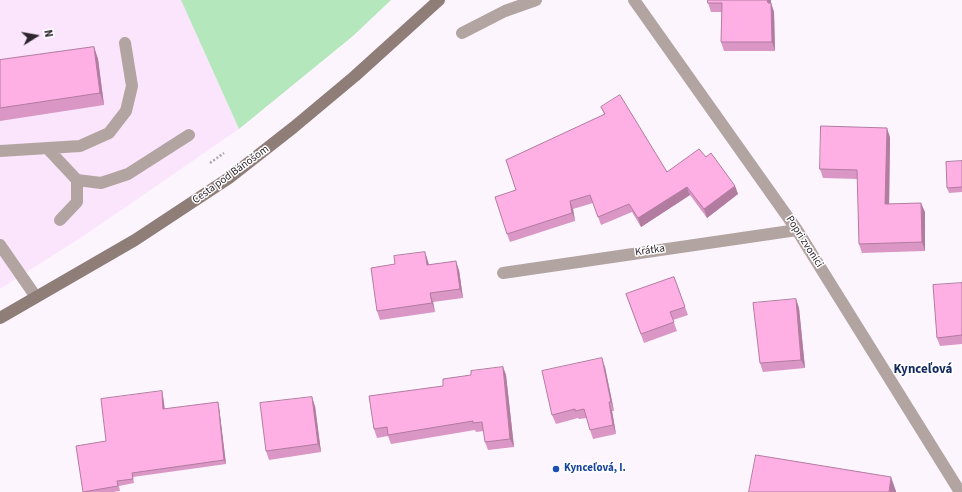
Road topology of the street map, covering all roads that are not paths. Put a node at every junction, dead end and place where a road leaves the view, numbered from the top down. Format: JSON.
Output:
{"nodes":[{"id":1,"x":439,"y":0,"type":"edge"},
{"id":2,"x":536,"y":0,"type":"edge"},
{"id":3,"x":634,"y":0,"type":"edge"},
{"id":4,"x":462,"y":33,"type":"dead end"},
{"id":5,"x":125,"y":43,"type":"dead end"},
{"id":6,"x":189,"y":135,"type":"dead end"},
{"id":7,"x":47,"y":148,"type":"junction"},
{"id":8,"x":0,"y":151,"type":"edge"},
{"id":9,"x":77,"y":180,"type":"junction"},
{"id":10,"x":60,"y":220,"type":"dead end"},
{"id":11,"x":797,"y":230,"type":"junction"},
{"id":12,"x":0,"y":245,"type":"edge"},
{"id":13,"x":503,"y":273,"type":"dead end"},
{"id":14,"x":36,"y":297,"type":"junction"},
{"id":15,"x":0,"y":318,"type":"edge"},
{"id":16,"x":960,"y":492,"type":"edge"}],
"edges":[{"from":1,"to":14,"type":"street","name":"Cesta pod Bánošom"},
{"from":2,"to":4,"type":"street"},
{"from":3,"to":11,"type":"street","name":"Popri zvonici"},
{"from":5,"to":7,"type":"street"},
{"from":6,"to":9,"type":"street"},
{"from":7,"to":8,"type":"street"},
{"from":7,"to":9,"type":"street"},
{"from":9,"to":10,"type":"street"},
{"from":11,"to":13,"type":"street","name":"Krátka"},
{"from":11,"to":16,"type":"street","name":"Popri zvonici"},
{"from":12,"to":14,"type":"street"},
{"from":14,"to":15,"type":"street","name":"Cesta pod Bánošom"}]}
